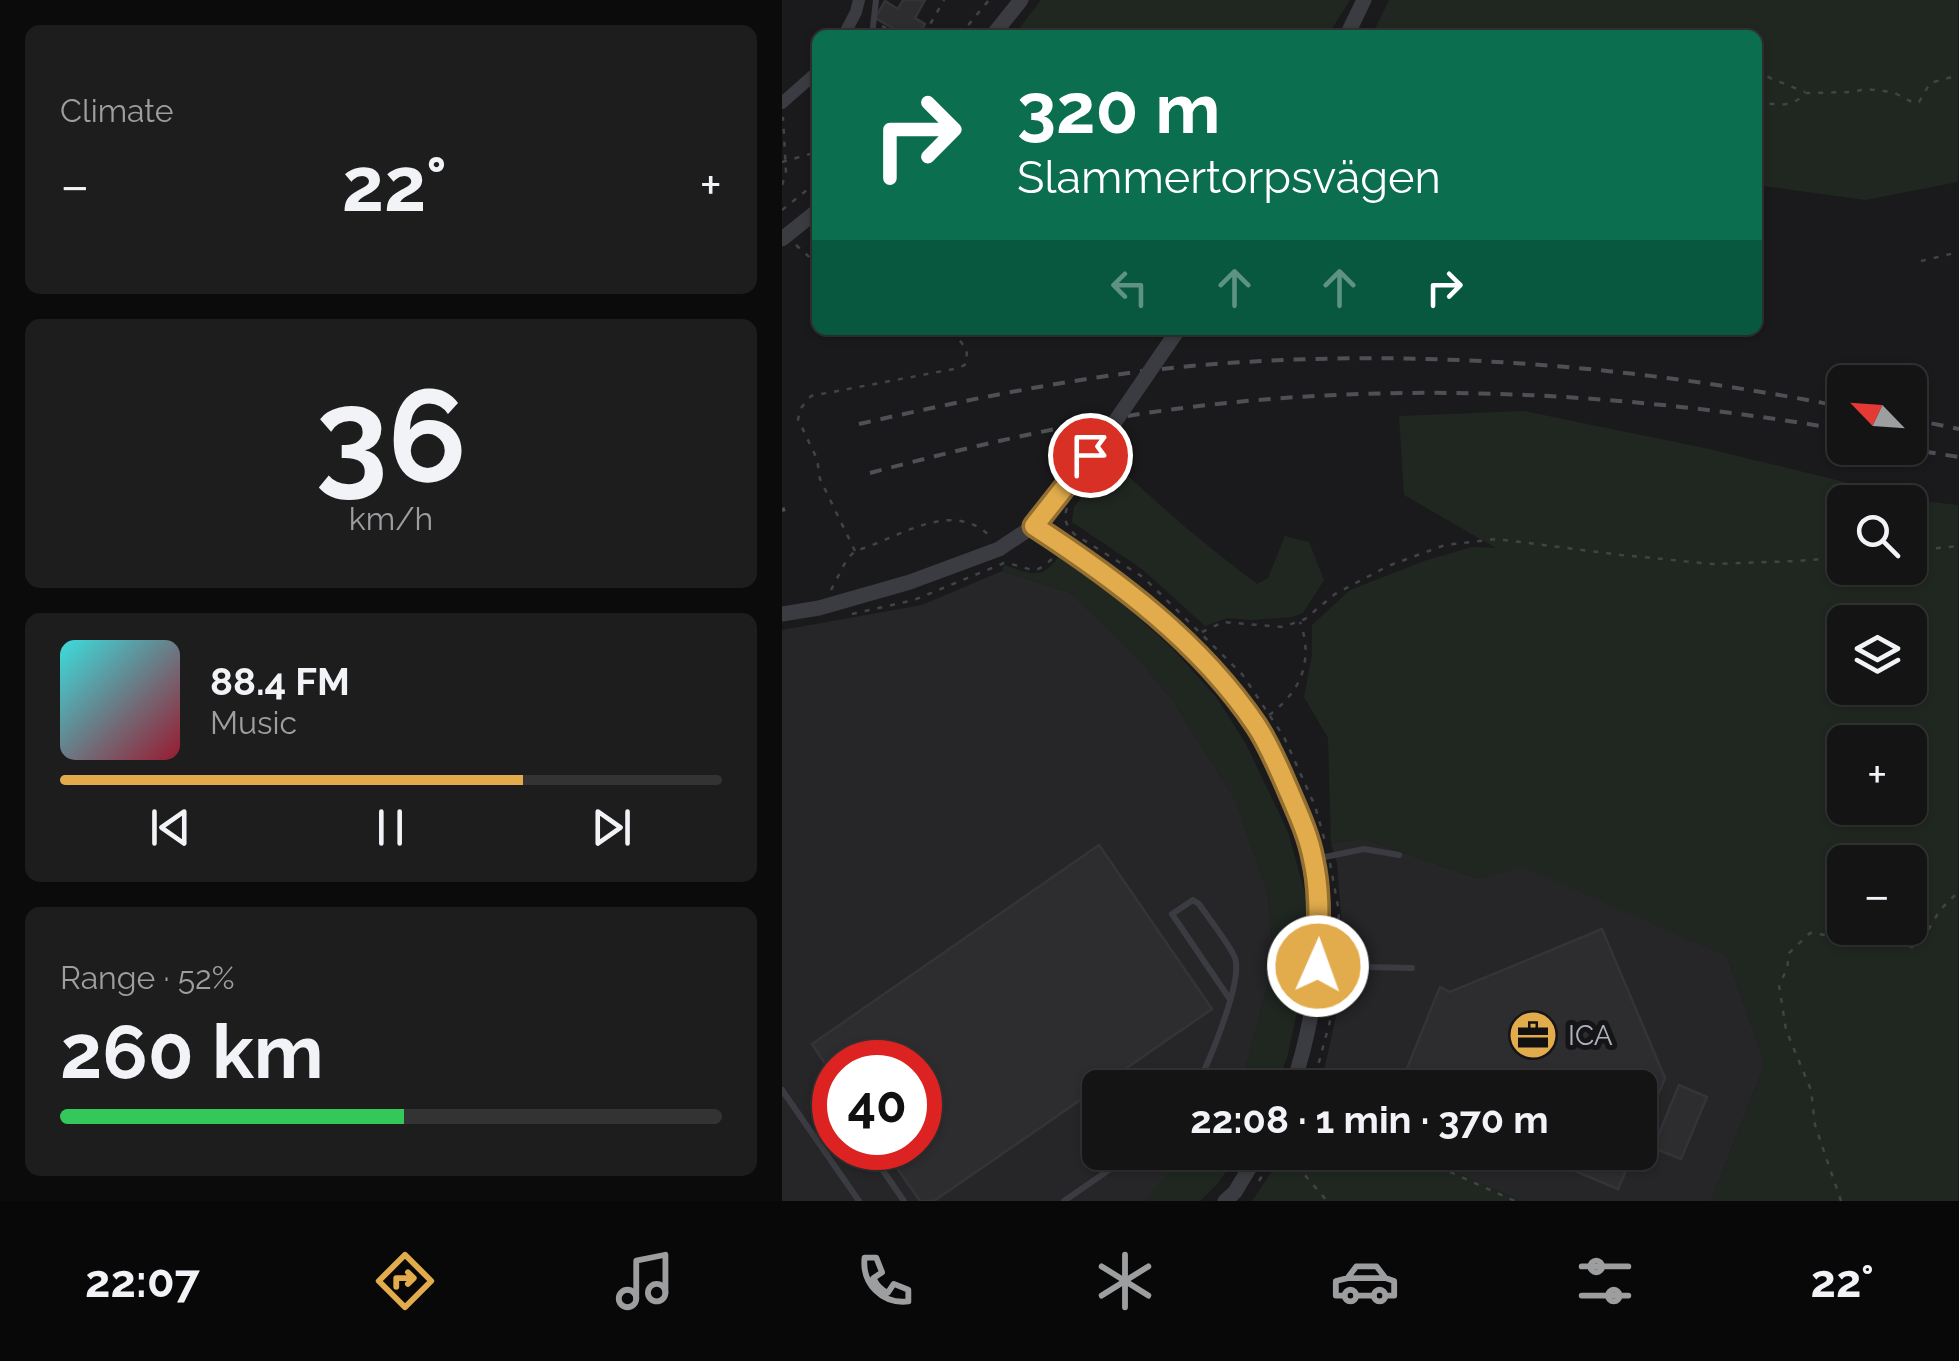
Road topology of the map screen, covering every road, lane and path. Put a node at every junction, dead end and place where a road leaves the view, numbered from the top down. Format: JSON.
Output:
{"nodes":[{"id":1,"x":860,"y":0,"type":"edge"},
{"id":2,"x":876,"y":0,"type":"edge"},
{"id":3,"x":944,"y":0,"type":"edge"},
{"id":4,"x":989,"y":0,"type":"edge"},
{"id":5,"x":1021,"y":0,"type":"edge"},
{"id":6,"x":1364,"y":0,"type":"edge"},
{"id":7,"x":873,"y":21,"type":"junction"},
{"id":8,"x":847,"y":30,"type":"edge"},
{"id":9,"x":872,"y":30,"type":"edge"},
{"id":10,"x":890,"y":30,"type":"edge"},
{"id":11,"x":927,"y":30,"type":"edge"},
{"id":12,"x":964,"y":30,"type":"edge"},
{"id":13,"x":997,"y":30,"type":"edge"},
{"id":14,"x":1349,"y":30,"type":"edge"},
{"id":15,"x":1762,"y":72,"type":"edge"},
{"id":16,"x":1958,"y":75,"type":"edge"},
{"id":17,"x":812,"y":78,"type":"edge"},
{"id":18,"x":1806,"y":93,"type":"junction"},
{"id":19,"x":1762,"y":101,"type":"edge"},
{"id":20,"x":782,"y":104,"type":"edge"},
{"id":21,"x":812,"y":154,"type":"edge"},
{"id":22,"x":784,"y":162,"type":"edge"},
{"id":23,"x":782,"y":184,"type":"edge"},
{"id":24,"x":812,"y":186,"type":"edge"},
{"id":25,"x":782,"y":210,"type":"edge"},
{"id":26,"x":812,"y":215,"type":"edge"},
{"id":27,"x":784,"y":238,"type":"edge"},
{"id":28,"x":1958,"y":252,"type":"edge"},
{"id":29,"x":812,"y":260,"type":"edge"},
{"id":30,"x":1921,"y":261,"type":"dead end"},
{"id":31,"x":956,"y":335,"type":"edge"},
{"id":32,"x":1175,"y":335,"type":"edge"},
{"id":33,"x":1070,"y":501,"type":"dead end"},
{"id":34,"x":1034,"y":526,"type":"junction"},
{"id":35,"x":1066,"y":546,"type":"junction"},
{"id":36,"x":1958,"y":546,"type":"edge"},
{"id":37,"x":999,"y":549,"type":"junction"},
{"id":38,"x":1927,"y":549,"type":"edge"},
{"id":39,"x":855,"y":551,"type":"junction"},
{"id":40,"x":1827,"y":558,"type":"edge"},
{"id":41,"x":819,"y":608,"type":"junction"},
{"id":42,"x":782,"y":614,"type":"edge"},
{"id":43,"x":844,"y":616,"type":"dead end"},
{"id":44,"x":1300,"y":621,"type":"junction"},
{"id":45,"x":1257,"y":727,"type":"junction"},
{"id":46,"x":1399,"y":855,"type":"dead end"},
{"id":47,"x":1314,"y":859,"type":"junction"},
{"id":48,"x":1958,"y":890,"type":"edge"},
{"id":49,"x":1318,"y":966,"type":"junction"},
{"id":50,"x":1412,"y":968,"type":"dead end"},
{"id":51,"x":1230,"y":998,"type":"junction"},
{"id":52,"x":1202,"y":1070,"type":"edge"},
{"id":53,"x":1297,"y":1070,"type":"edge"},
{"id":54,"x":782,"y":1090,"type":"edge"},
{"id":55,"x":883,"y":1170,"type":"edge"},
{"id":56,"x":1108,"y":1170,"type":"edge"},
{"id":57,"x":1248,"y":1170,"type":"edge"},
{"id":58,"x":1301,"y":1170,"type":"edge"},
{"id":59,"x":1442,"y":1170,"type":"edge"},
{"id":60,"x":858,"y":1201,"type":"edge"},
{"id":61,"x":904,"y":1201,"type":"edge"},
{"id":62,"x":1064,"y":1201,"type":"edge"},
{"id":63,"x":1225,"y":1201,"type":"edge"},
{"id":64,"x":1327,"y":1201,"type":"edge"},
{"id":65,"x":1515,"y":1201,"type":"edge"},
{"id":66,"x":1841,"y":1201,"type":"edge"}],
"edges":[{"from":1,"to":8,"type":"street"},
{"from":2,"to":7,"type":"lane"},
{"from":3,"to":11,"type":"path"},
{"from":4,"to":12,"type":"path"},
{"from":5,"to":13,"type":"street"},
{"from":6,"to":14,"type":"street"},
{"from":7,"to":9,"type":"lane"},
{"from":7,"to":10,"type":"path"},
{"from":15,"to":18,"type":"path"},
{"from":16,"to":18,"type":"path"},
{"from":17,"to":20,"type":"street"},
{"from":18,"to":19,"type":"path"},
{"from":20,"to":22,"type":"path"},
{"from":21,"to":22,"type":"path"},
{"from":22,"to":23,"type":"path"},
{"from":24,"to":25,"type":"path"},
{"from":26,"to":27,"type":"street"},
{"from":27,"to":29,"type":"path"},
{"from":28,"to":30,"type":"path"},
{"from":31,"to":39,"type":"path"},
{"from":32,"to":34,"type":"street","bridge":true},
{"from":33,"to":44,"type":"path"},
{"from":34,"to":35,"type":"street"},
{"from":34,"to":37,"type":"street"},
{"from":35,"to":43,"type":"path"},
{"from":35,"to":45,"type":"street"},
{"from":36,"to":38,"type":"path"},
{"from":37,"to":39,"type":"path"},
{"from":37,"to":41,"type":"street"},
{"from":39,"to":41,"type":"path"},
{"from":40,"to":44,"type":"path"},
{"from":41,"to":42,"type":"street"},
{"from":44,"to":45,"type":"path"},
{"from":45,"to":47,"type":"street"},
{"from":46,"to":47,"type":"lane"},
{"from":47,"to":49,"type":"street"},
{"from":48,"to":66,"type":"path"},
{"from":49,"to":50,"type":"lane"},
{"from":49,"to":53,"type":"street"},
{"from":51,"to":51,"type":"lane"},
{"from":51,"to":52,"type":"lane"},
{"from":54,"to":60,"type":"lane"},
{"from":55,"to":61,"type":"lane"},
{"from":56,"to":62,"type":"lane"},
{"from":57,"to":63,"type":"street"},
{"from":58,"to":64,"type":"path"},
{"from":59,"to":65,"type":"path"}]}
